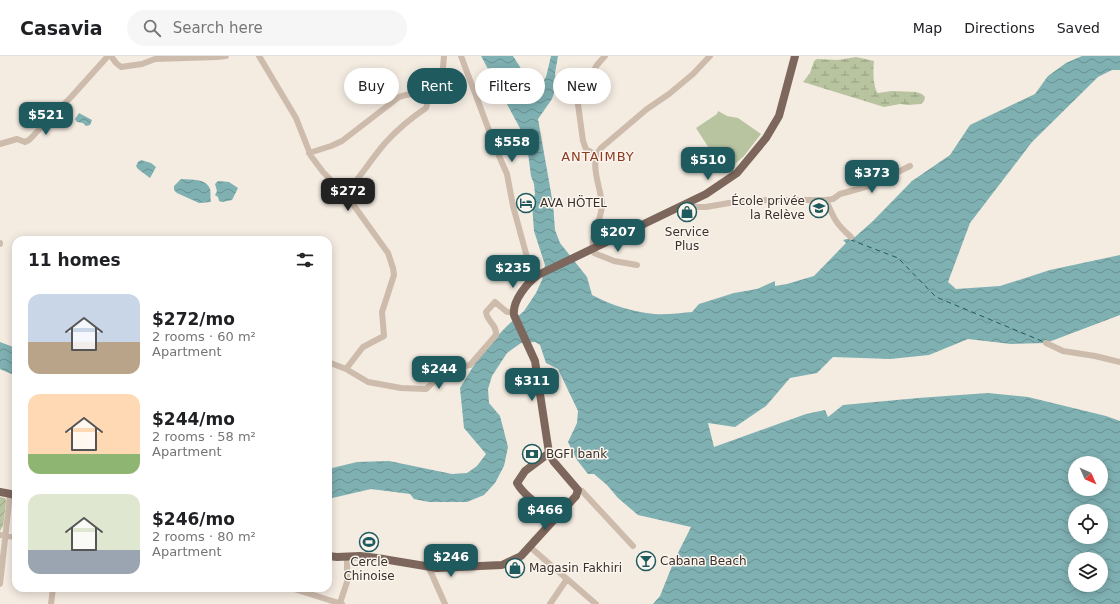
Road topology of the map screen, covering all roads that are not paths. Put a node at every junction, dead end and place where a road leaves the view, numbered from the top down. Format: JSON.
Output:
{"nodes":[{"id":1,"x":109,"y":56,"type":"edge"},
{"id":2,"x":226,"y":56,"type":"edge"},
{"id":3,"x":260,"y":56,"type":"edge"},
{"id":4,"x":444,"y":56,"type":"edge"},
{"id":5,"x":461,"y":56,"type":"edge"},
{"id":6,"x":605,"y":56,"type":"edge"},
{"id":7,"x":710,"y":56,"type":"edge"},
{"id":8,"x":795,"y":56,"type":"edge"},
{"id":9,"x":443,"y":68,"type":"edge"},
{"id":10,"x":407,"y":95,"type":"edge"},
{"id":11,"x":427,"y":104,"type":"edge"},
{"id":12,"x":0,"y":144,"type":"edge"},
{"id":13,"x":310,"y":153,"type":"junction"},
{"id":14,"x":596,"y":155,"type":"junction"},
{"id":15,"x":910,"y":166,"type":"dead end"},
{"id":16,"x":345,"y":194,"type":"junction"},
{"id":17,"x":826,"y":200,"type":"junction"},
{"id":18,"x":679,"y":207,"type":"junction"},
{"id":19,"x":851,"y":237,"type":"dead end"},
{"id":20,"x":592,"y":249,"type":"junction"},
{"id":21,"x":637,"y":264,"type":"dead end"},
{"id":22,"x":536,"y":277,"type":"junction"},
{"id":23,"x":514,"y":314,"type":"junction"},
{"id":24,"x":1046,"y":343,"type":"dead end"},
{"id":25,"x":1120,"y":362,"type":"edge"},
{"id":26,"x":332,"y":364,"type":"edge"},
{"id":27,"x":346,"y":369,"type":"junction"},
{"id":28,"x":549,"y":453,"type":"junction"},
{"id":29,"x":578,"y":490,"type":"junction"},
{"id":30,"x":0,"y":492,"type":"edge"},
{"id":31,"x":12,"y":494,"type":"edge"},
{"id":32,"x":12,"y":498,"type":"edge"},
{"id":33,"x":551,"y":523,"type":"junction"},
{"id":34,"x":2,"y":536,"type":"edge"},
{"id":35,"x":633,"y":546,"type":"dead end"},
{"id":36,"x":530,"y":547,"type":"junction"},
{"id":37,"x":332,"y":556,"type":"edge"},
{"id":38,"x":347,"y":557,"type":"junction"},
{"id":39,"x":429,"y":568,"type":"junction"},
{"id":40,"x":567,"y":579,"type":"junction"},
{"id":41,"x":0,"y":581,"type":"edge"},
{"id":42,"x":52,"y":592,"type":"edge"},
{"id":43,"x":304,"y":592,"type":"edge"},
{"id":44,"x":51,"y":604,"type":"edge"},
{"id":45,"x":341,"y":604,"type":"edge"},
{"id":46,"x":445,"y":604,"type":"edge"},
{"id":47,"x":550,"y":604,"type":"edge"},
{"id":48,"x":596,"y":604,"type":"edge"}],
"edges":[{"from":1,"to":2,"type":"street"},
{"from":1,"to":12,"type":"street"},
{"from":3,"to":13,"type":"street"},
{"from":4,"to":9,"type":"street"},
{"from":5,"to":22,"type":"street"},
{"from":6,"to":14,"type":"street"},
{"from":7,"to":14,"type":"street"},
{"from":8,"to":18,"type":"main road"},
{"from":10,"to":13,"type":"street"},
{"from":11,"to":16,"type":"street"},
{"from":13,"to":16,"type":"street"},
{"from":14,"to":20,"type":"street"},
{"from":15,"to":17,"type":"street"},
{"from":16,"to":27,"type":"street"},
{"from":17,"to":18,"type":"street"},
{"from":17,"to":19,"type":"street"},
{"from":18,"to":20,"type":"main road"},
{"from":20,"to":21,"type":"street"},
{"from":20,"to":22,"type":"main road"},
{"from":22,"to":23,"type":"main road"},
{"from":23,"to":27,"type":"street"},
{"from":23,"to":28,"type":"main road"},
{"from":24,"to":25,"type":"street"},
{"from":26,"to":27,"type":"street"},
{"from":28,"to":29,"type":"main road"},
{"from":28,"to":33,"type":"main road"},
{"from":29,"to":33,"type":"main road"},
{"from":29,"to":35,"type":"street"},
{"from":30,"to":31,"type":"main road"},
{"from":32,"to":34,"type":"street"},
{"from":33,"to":36,"type":"main road"},
{"from":34,"to":41,"type":"street"},
{"from":36,"to":39,"type":"main road"},
{"from":36,"to":40,"type":"street"},
{"from":37,"to":38,"type":"main road"},
{"from":38,"to":39,"type":"main road"},
{"from":38,"to":45,"type":"street"},
{"from":39,"to":46,"type":"street"},
{"from":40,"to":47,"type":"street"},
{"from":40,"to":48,"type":"street"},
{"from":42,"to":44,"type":"street"},
{"from":43,"to":45,"type":"street"}]}
